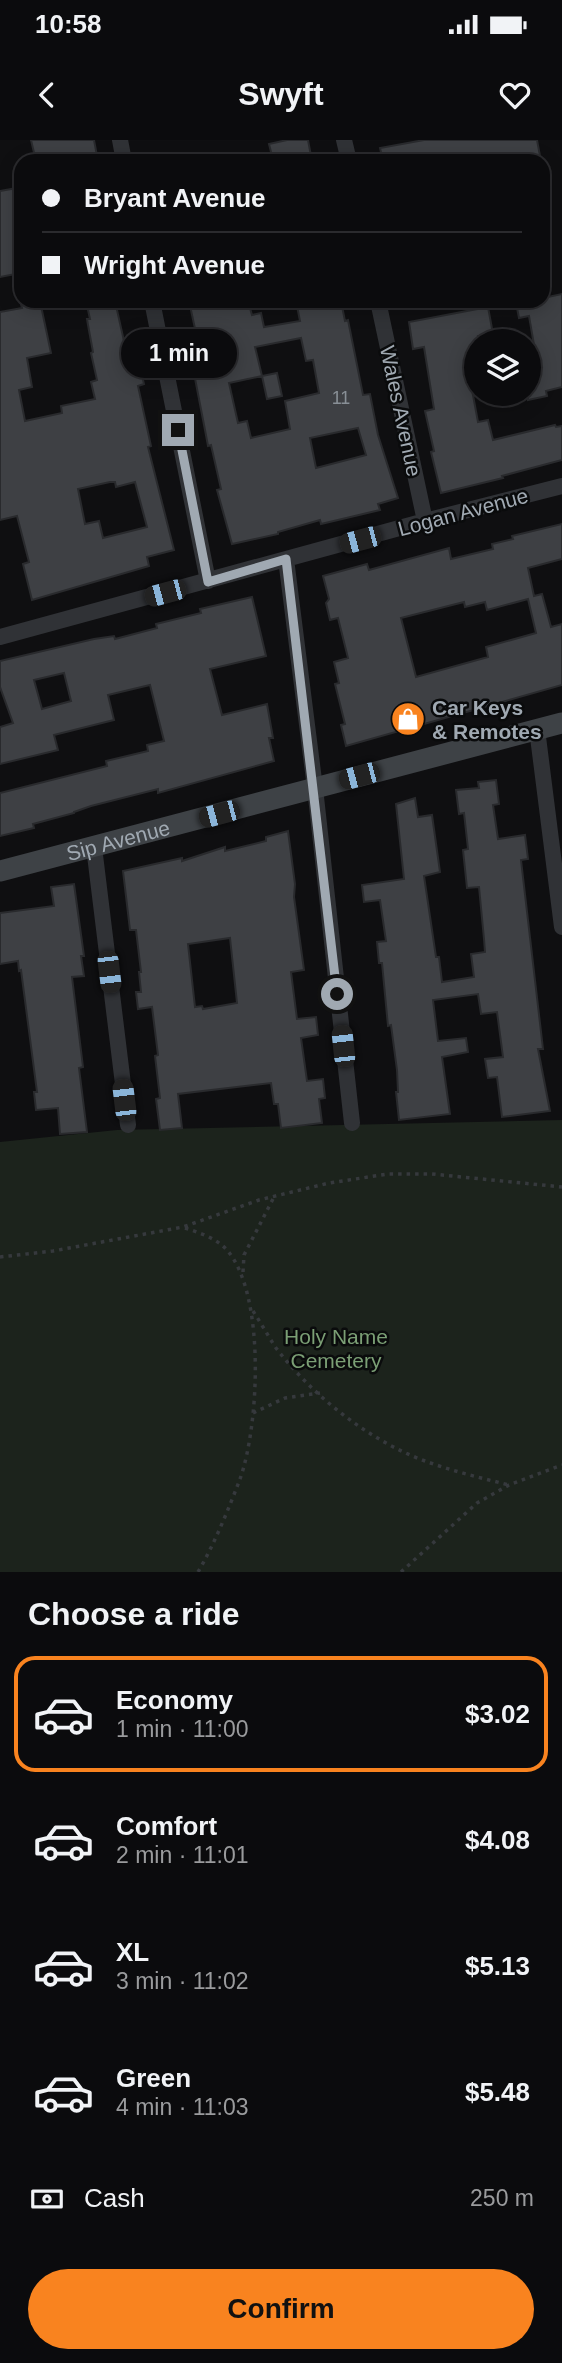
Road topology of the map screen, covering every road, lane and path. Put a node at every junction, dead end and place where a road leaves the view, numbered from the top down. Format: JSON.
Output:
{"nodes":[{"id":1,"x":153,"y":308,"type":"edge"},
{"id":2,"x":379,"y":308,"type":"edge"},
{"id":3,"x":562,"y":486,"type":"edge"},
{"id":4,"x":425,"y":521,"type":"junction"},
{"id":5,"x":286,"y":559,"type":"junction"},
{"id":6,"x":208,"y":582,"type":"junction"},
{"id":7,"x":0,"y":637,"type":"edge"},
{"id":8,"x":562,"y":723,"type":"edge"},
{"id":9,"x":537,"y":729,"type":"junction"},
{"id":10,"x":315,"y":788,"type":"junction"},
{"id":11,"x":94,"y":847,"type":"junction"},
{"id":12,"x":0,"y":872,"type":"edge"},
{"id":13,"x":562,"y":926,"type":"edge"},
{"id":14,"x":352,"y":1123,"type":"dead end"},
{"id":15,"x":128,"y":1125,"type":"dead end"},
{"id":16,"x":562,"y":1187,"type":"edge"},
{"id":17,"x":275,"y":1196,"type":"junction"},
{"id":18,"x":183,"y":1227,"type":"junction"},
{"id":19,"x":0,"y":1257,"type":"edge"},
{"id":20,"x":243,"y":1275,"type":"junction"},
{"id":21,"x":252,"y":1309,"type":"junction"},
{"id":22,"x":320,"y":1393,"type":"junction"},
{"id":23,"x":253,"y":1413,"type":"junction"},
{"id":24,"x":562,"y":1465,"type":"edge"},
{"id":25,"x":509,"y":1485,"type":"junction"},
{"id":26,"x":198,"y":1572,"type":"edge"},
{"id":27,"x":401,"y":1572,"type":"edge"}],
"edges":[{"from":1,"to":6,"type":"street"},
{"from":2,"to":4,"type":"street","name":"Wales Avenue"},
{"from":3,"to":4,"type":"street","name":"Logan Avenue"},
{"from":4,"to":5,"type":"street","name":"Logan Avenue"},
{"from":5,"to":6,"type":"street","name":"Logan Avenue"},
{"from":5,"to":10,"type":"street"},
{"from":6,"to":7,"type":"street","name":"Logan Avenue"},
{"from":8,"to":9,"type":"street","name":"Sip Avenue"},
{"from":9,"to":10,"type":"street","name":"Sip Avenue"},
{"from":9,"to":13,"type":"street"},
{"from":10,"to":11,"type":"street","name":"Sip Avenue"},
{"from":10,"to":14,"type":"street"},
{"from":11,"to":12,"type":"street","name":"Sip Avenue"},
{"from":11,"to":15,"type":"street"},
{"from":16,"to":17,"type":"path"},
{"from":17,"to":18,"type":"path"},
{"from":17,"to":20,"type":"path"},
{"from":18,"to":19,"type":"path"},
{"from":18,"to":20,"type":"path"},
{"from":20,"to":21,"type":"path"},
{"from":21,"to":22,"type":"path"},
{"from":21,"to":23,"type":"path"},
{"from":22,"to":23,"type":"path"},
{"from":22,"to":25,"type":"path"},
{"from":23,"to":26,"type":"path"},
{"from":24,"to":25,"type":"path"},
{"from":25,"to":27,"type":"path"}]}
